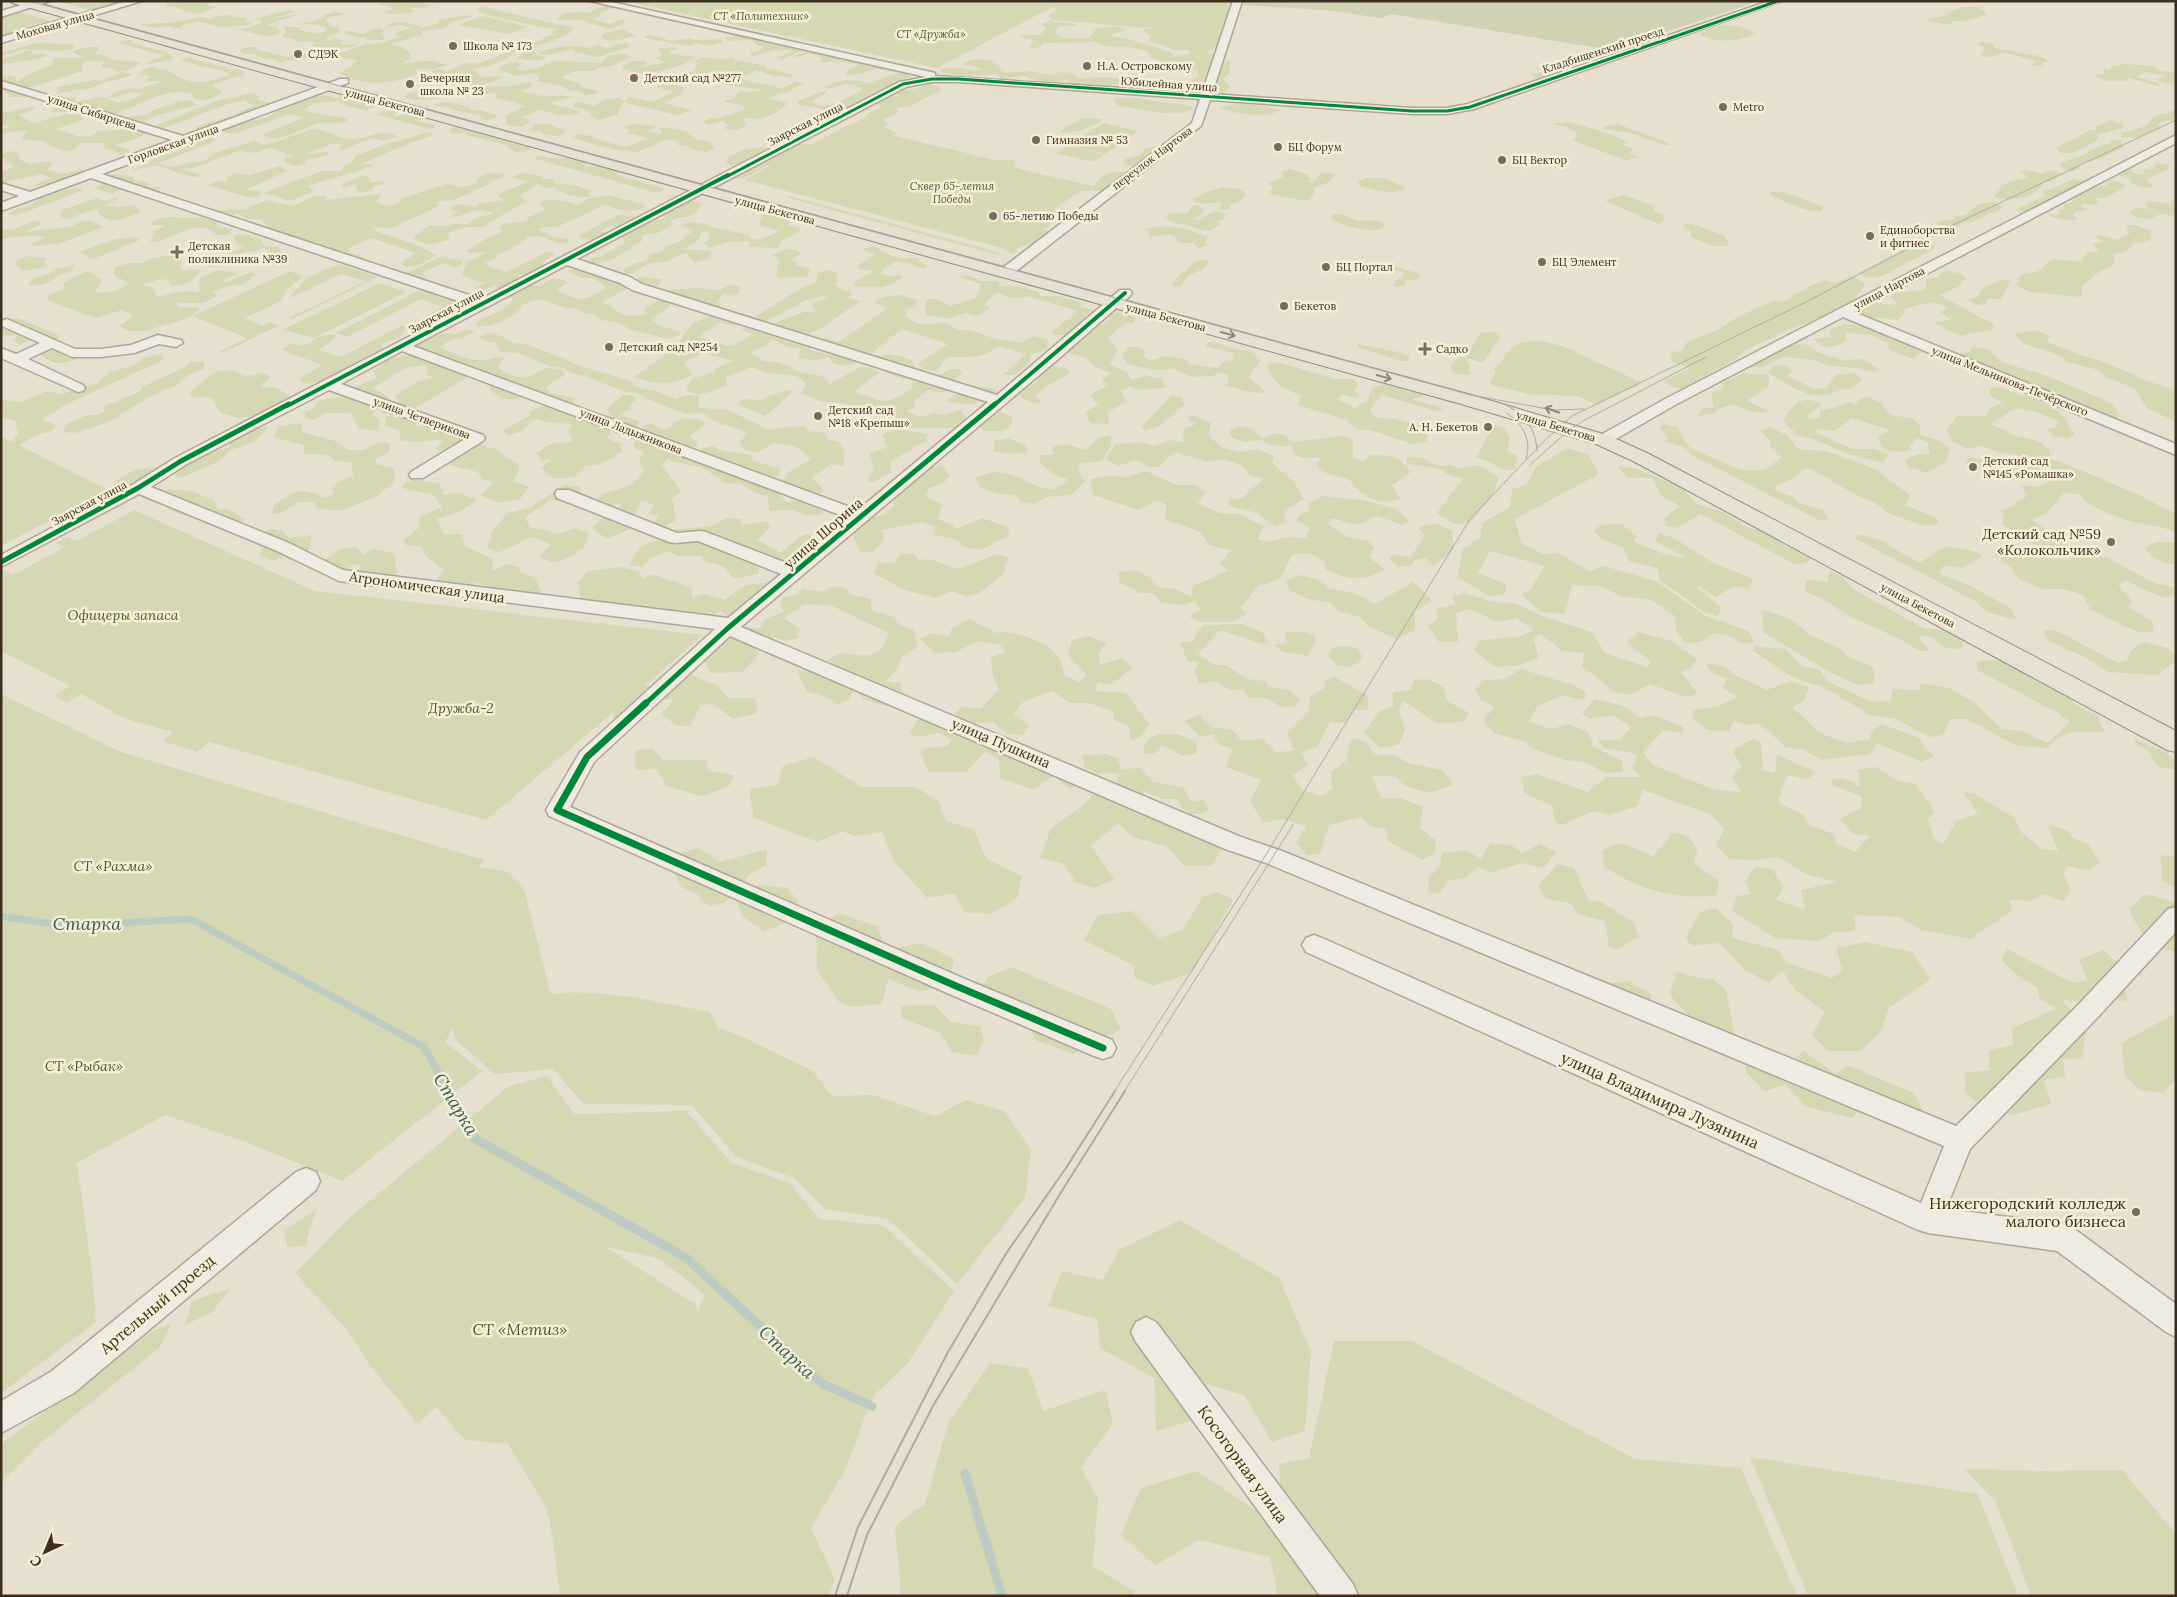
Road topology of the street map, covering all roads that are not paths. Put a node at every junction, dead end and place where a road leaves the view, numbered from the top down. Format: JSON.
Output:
{"nodes":[{"id":1,"x":138,"y":1,"type":"edge"},
{"id":2,"x":594,"y":1,"type":"edge"},
{"id":3,"x":1238,"y":1,"type":"edge"},
{"id":4,"x":1778,"y":1,"type":"edge"},
{"id":5,"x":35,"y":2,"type":"edge"},
{"id":6,"x":1,"y":14,"type":"edge"},
{"id":7,"x":93,"y":14,"type":"junction"},
{"id":8,"x":78,"y":18,"type":"junction"},
{"id":9,"x":1,"y":40,"type":"edge"},
{"id":10,"x":945,"y":79,"type":"junction"},
{"id":11,"x":1,"y":84,"type":"edge"},
{"id":12,"x":336,"y":84,"type":"junction"},
{"id":13,"x":903,"y":84,"type":"joint"},
{"id":14,"x":1206,"y":97,"type":"junction"},
{"id":15,"x":1433,"y":112,"type":"joint"},
{"id":16,"x":2176,"y":138,"type":"edge"},
{"id":17,"x":183,"y":140,"type":"junction"},
{"id":18,"x":90,"y":174,"type":"junction"},
{"id":19,"x":708,"y":185,"type":"junction"},
{"id":20,"x":1,"y":186,"type":"edge"},
{"id":21,"x":30,"y":196,"type":"junction"},
{"id":22,"x":1,"y":207,"type":"edge"},
{"id":23,"x":566,"y":260,"type":"junction"},
{"id":24,"x":1011,"y":268,"type":"junction"},
{"id":25,"x":1120,"y":298,"type":"junction"},
{"id":26,"x":482,"y":304,"type":"junction"},
{"id":27,"x":1844,"y":312,"type":"junction"},
{"id":28,"x":7,"y":323,"type":"dead end"},
{"id":29,"x":52,"y":342,"type":"junction"},
{"id":30,"x":176,"y":343,"type":"dead end"},
{"id":31,"x":401,"y":346,"type":"junction"},
{"id":32,"x":1,"y":352,"type":"edge"},
{"id":33,"x":16,"y":359,"type":"junction"},
{"id":34,"x":328,"y":384,"type":"junction"},
{"id":35,"x":78,"y":388,"type":"dead end"},
{"id":36,"x":1000,"y":401,"type":"junction"},
{"id":37,"x":1609,"y":436,"type":"junction"},
{"id":38,"x":2176,"y":450,"type":"edge"},
{"id":39,"x":417,"y":475,"type":"dead end"},
{"id":40,"x":138,"y":488,"type":"junction"},
{"id":41,"x":563,"y":494,"type":"dead end"},
{"id":42,"x":861,"y":517,"type":"junction"},
{"id":43,"x":1,"y":562,"type":"edge"},
{"id":44,"x":796,"y":573,"type":"junction"},
{"id":45,"x":730,"y":627,"type":"junction"},
{"id":46,"x":2176,"y":726,"type":"edge"},
{"id":47,"x":2176,"y":743,"type":"edge"},
{"id":48,"x":2176,"y":916,"type":"edge"},
{"id":49,"x":1314,"y":945,"type":"dead end"},
{"id":50,"x":1103,"y":1048,"type":"dead end"},
{"id":51,"x":1960,"y":1140,"type":"junction"},
{"id":52,"x":306,"y":1181,"type":"dead end"},
{"id":53,"x":1928,"y":1220,"type":"junction"},
{"id":54,"x":2176,"y":1322,"type":"edge"},
{"id":55,"x":1146,"y":1332,"type":"dead end"},
{"id":56,"x":1,"y":1418,"type":"edge"},
{"id":57,"x":1341,"y":1596,"type":"edge"}],
"edges":[{"from":1,"to":7,"type":"street","name":"Моховая улица"},
{"from":2,"to":10,"type":"street","name":"Юбилейная улица"},
{"from":3,"to":14,"type":"street","name":"переулок Нартова"},
{"from":4,"to":15,"type":"street","name":"Кладбищенский проезд"},
{"from":5,"to":6,"type":"street","name":"Моховая улица"},
{"from":5,"to":7,"type":"main road","name":"улица Бекетова"},
{"from":5,"to":8,"type":"main road","name":"улица Бекетова"},
{"from":7,"to":8,"type":"street","name":"Моховая улица"},
{"from":7,"to":12,"type":"main road","name":"улица Бекетова"},
{"from":8,"to":9,"type":"street","name":"Моховая улица"},
{"from":8,"to":12,"type":"main road","name":"улица Бекетова"},
{"from":10,"to":13,"type":"street","name":"Юбилейная улица"},
{"from":10,"to":14,"type":"street","name":"Юбилейная улица"},
{"from":11,"to":17,"type":"street","name":"улица Сибирцева"},
{"from":12,"to":17,"type":"street","name":"Горловская улица"},
{"from":12,"to":19,"type":"main road","name":"улица Бекетова"},
{"from":13,"to":19,"type":"street","name":"Заярская улица"},
{"from":14,"to":15,"type":"street","name":"Юбилейная улица"},
{"from":14,"to":24,"type":"street","name":"переулок Нартова"},
{"from":16,"to":27,"type":"street","name":"улица Нартова"},
{"from":17,"to":18,"type":"street","name":"Горловская улица"},
{"from":18,"to":21,"type":"street","name":"Горловская улица"},
{"from":18,"to":26,"type":"street"},
{"from":19,"to":23,"type":"street","name":"Заярская улица"},
{"from":19,"to":24,"type":"main road","name":"улица Бекетова"},
{"from":20,"to":21,"type":"street"},
{"from":21,"to":22,"type":"street","name":"Горловская улица"},
{"from":23,"to":26,"type":"street","name":"Заярская улица"},
{"from":23,"to":36,"type":"street"},
{"from":24,"to":25,"type":"main road","name":"улица Бекетова"},
{"from":25,"to":36,"type":"street","name":"улица Шорина"},
{"from":25,"to":37,"type":"main road","name":"улица Бекетова"},
{"from":26,"to":31,"type":"street","name":"Заярская улица"},
{"from":27,"to":37,"type":"street","name":"улица Нартова"},
{"from":27,"to":38,"type":"street","name":"улица Мельникова-Печёрского"},
{"from":28,"to":29,"type":"street"},
{"from":29,"to":30,"type":"street"},
{"from":29,"to":33,"type":"street"},
{"from":31,"to":34,"type":"street","name":"Заярская улица"},
{"from":31,"to":42,"type":"street","name":"улица Ладыжникова"},
{"from":32,"to":33,"type":"street"},
{"from":33,"to":35,"type":"street"},
{"from":34,"to":39,"type":"street","name":"улица Четверикова"},
{"from":34,"to":40,"type":"street","name":"Заярская улица"},
{"from":36,"to":42,"type":"street","name":"улица Шорина"},
{"from":37,"to":46,"type":"main road","name":"улица Бекетова"},
{"from":37,"to":47,"type":"main road","name":"улица Бекетова"},
{"from":40,"to":43,"type":"street","name":"Заярская улица"},
{"from":40,"to":45,"type":"street","name":"Агрономическая улица"},
{"from":41,"to":44,"type":"street"},
{"from":42,"to":44,"type":"street","name":"улица Шорина"},
{"from":44,"to":45,"type":"street","name":"улица Шорина"},
{"from":45,"to":50,"type":"street","name":"улица Шорина"},
{"from":45,"to":51,"type":"street","name":"улица Пушкина"},
{"from":48,"to":51,"type":"street"},
{"from":49,"to":53,"type":"street","name":"улица Владимира Лузянина"},
{"from":51,"to":53,"type":"street"},
{"from":52,"to":56,"type":"street","name":"Артельный проезд"},
{"from":53,"to":54,"type":"street","name":"улица Владимира Лузянина"},
{"from":55,"to":57,"type":"street","name":"Косогорная улица"}]}
